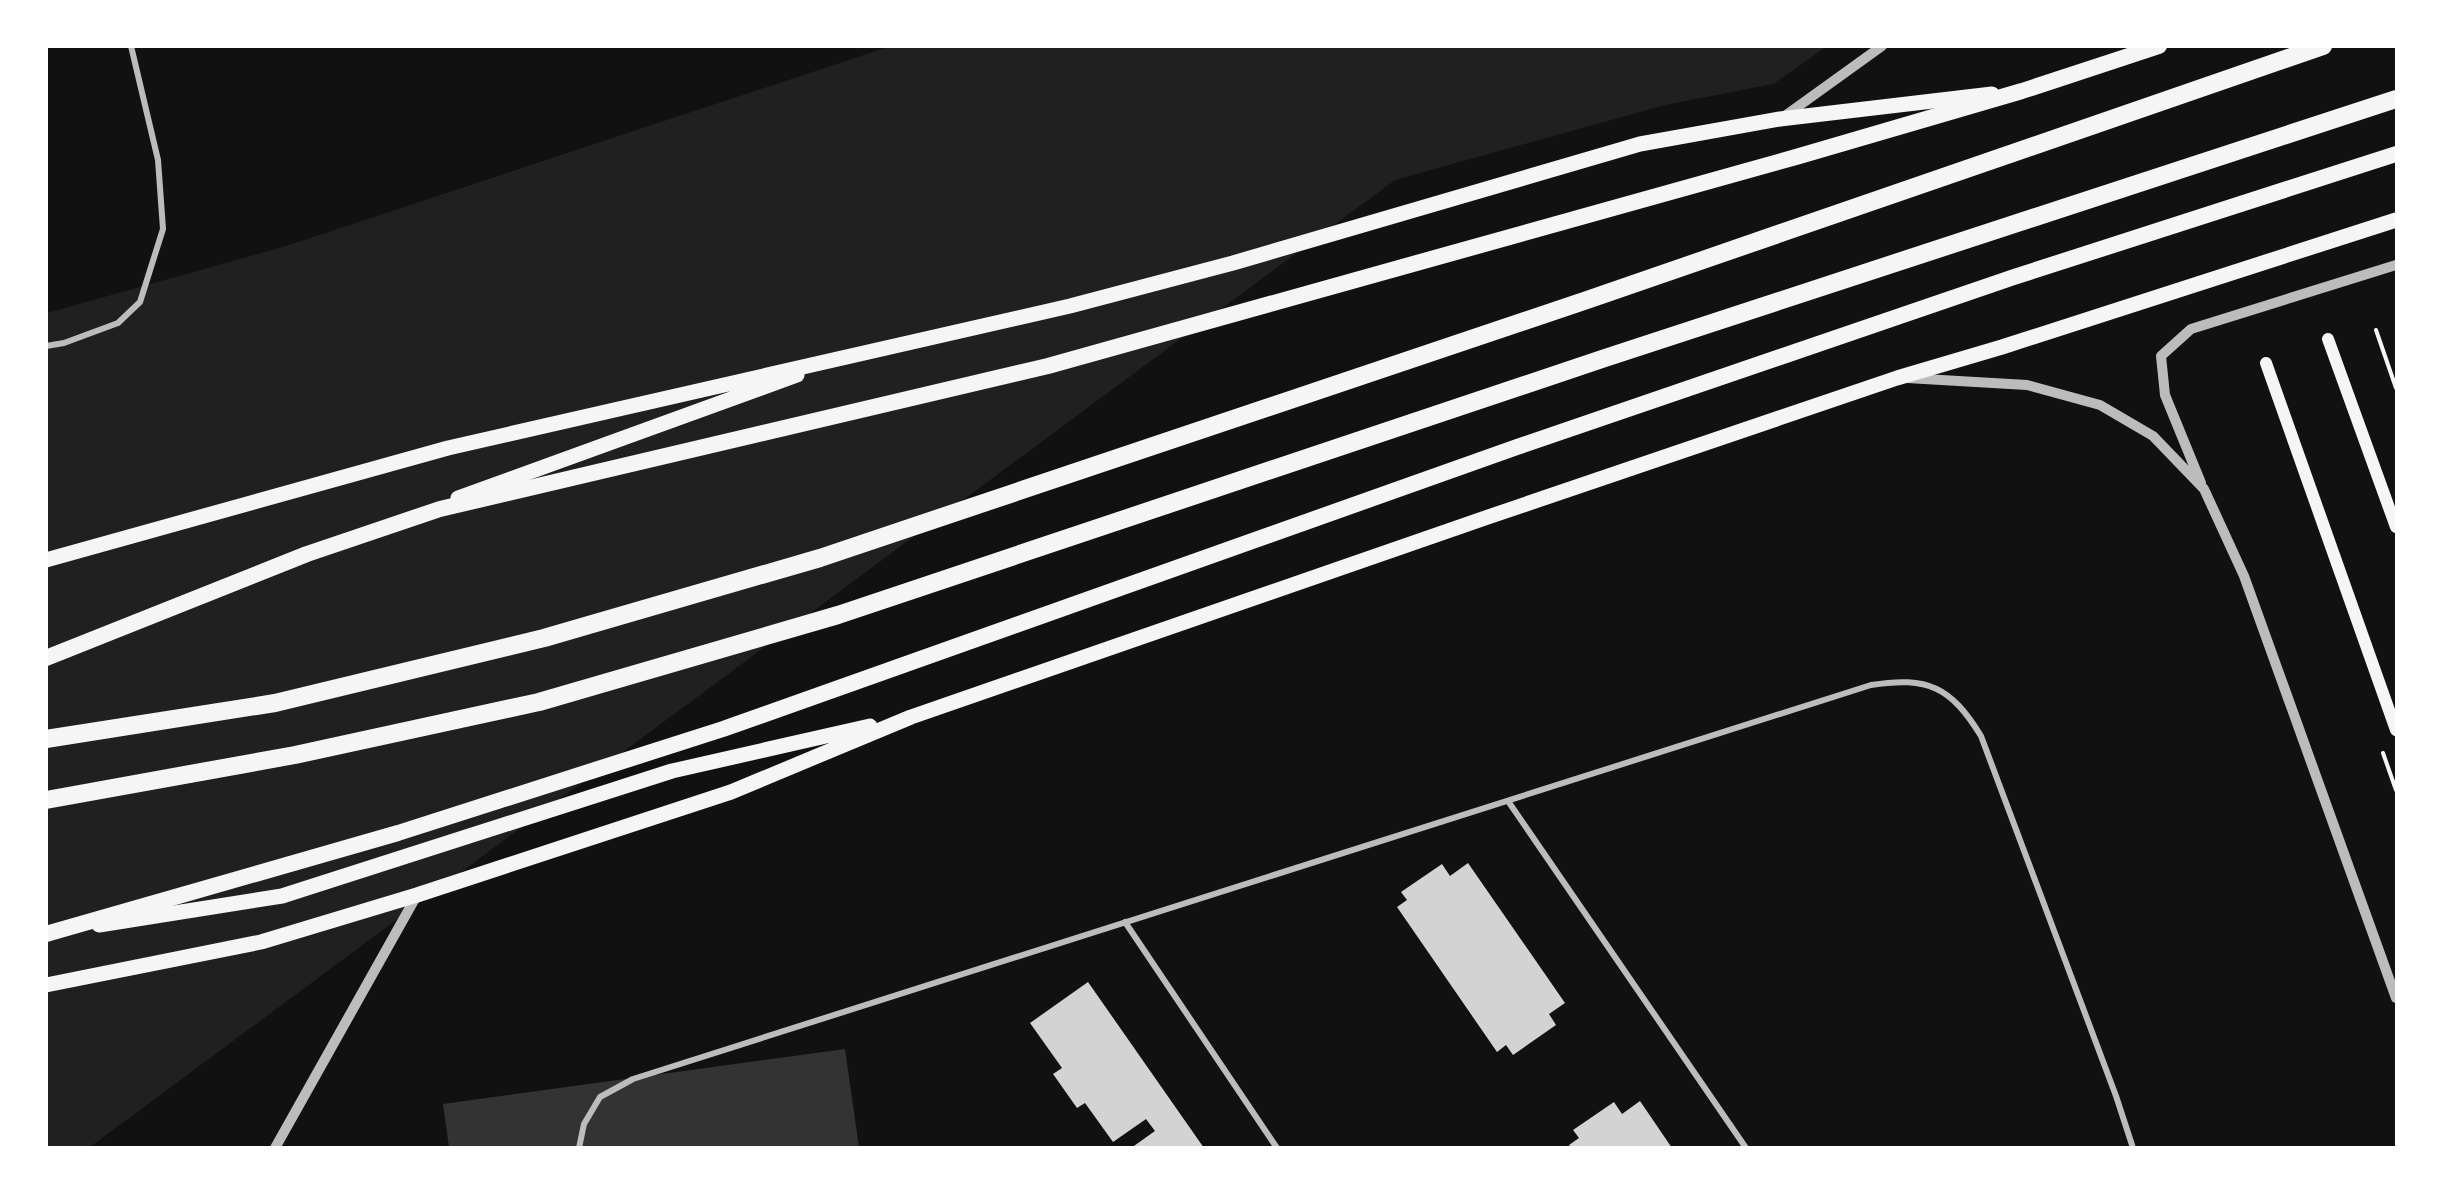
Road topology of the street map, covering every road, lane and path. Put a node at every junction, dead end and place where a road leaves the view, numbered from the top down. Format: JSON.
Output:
{"nodes":[{"id":1,"x":131,"y":46,"type":"edge"},
{"id":2,"x":1882,"y":46,"type":"edge"},
{"id":3,"x":2159,"y":46,"type":"edge"},
{"id":4,"x":2323,"y":46,"type":"edge"},
{"id":5,"x":2022,"y":91,"type":"junction"},
{"id":6,"x":2397,"y":99,"type":"edge"},
{"id":7,"x":1780,"y":119,"type":"junction"},
{"id":8,"x":2397,"y":154,"type":"edge"},
{"id":9,"x":2397,"y":220,"type":"edge"},
{"id":10,"x":2397,"y":265,"type":"edge"},
{"id":11,"x":2376,"y":330,"type":"dead end"},
{"id":12,"x":2328,"y":339,"type":"dead end"},
{"id":13,"x":46,"y":346,"type":"edge"},
{"id":14,"x":859,"y":353,"type":"junction"},
{"id":15,"x":2266,"y":363,"type":"dead end"},
{"id":16,"x":1898,"y":378,"type":"junction"},
{"id":17,"x":2397,"y":388,"type":"edge"},
{"id":18,"x":2204,"y":489,"type":"junction"},
{"id":19,"x":2397,"y":527,"type":"edge"},
{"id":20,"x":307,"y":554,"type":"junction"},
{"id":21,"x":46,"y":560,"type":"edge"},
{"id":22,"x":46,"y":658,"type":"edge"},
{"id":23,"x":911,"y":717,"type":"junction"},
{"id":24,"x":2397,"y":730,"type":"edge"},
{"id":25,"x":46,"y":739,"type":"edge"},
{"id":26,"x":46,"y":800,"type":"edge"},
{"id":27,"x":1508,"y":801,"type":"junction"},
{"id":28,"x":417,"y":895,"type":"junction"},
{"id":29,"x":1125,"y":922,"type":"junction"},
{"id":30,"x":63,"y":930,"type":"junction"},
{"id":31,"x":46,"y":934,"type":"edge"},
{"id":32,"x":46,"y":985,"type":"edge"},
{"id":33,"x":2397,"y":998,"type":"edge"},
{"id":34,"x":275,"y":1148,"type":"edge"},
{"id":35,"x":579,"y":1148,"type":"edge"},
{"id":36,"x":1277,"y":1148,"type":"edge"},
{"id":37,"x":1746,"y":1148,"type":"edge"},
{"id":38,"x":2133,"y":1148,"type":"edge"}],
"edges":[{"from":1,"to":13,"type":"street"},
{"from":2,"to":7,"type":"street"},
{"from":3,"to":5,"type":"highway"},
{"from":4,"to":25,"type":"highway"},
{"from":5,"to":7,"type":"main road"},
{"from":5,"to":20,"type":"highway"},
{"from":6,"to":26,"type":"highway"},
{"from":7,"to":14,"type":"main road"},
{"from":8,"to":30,"type":"highway"},
{"from":9,"to":16,"type":"main road"},
{"from":10,"to":18,"type":"street"},
{"from":11,"to":17,"type":"path"},
{"from":12,"to":19,"type":"main road"},
{"from":14,"to":20,"type":"main road"},
{"from":14,"to":21,"type":"main road"},
{"from":15,"to":24,"type":"main road"},
{"from":16,"to":18,"type":"street"},
{"from":16,"to":23,"type":"main road"},
{"from":18,"to":33,"type":"street"},
{"from":20,"to":22,"type":"highway"},
{"from":23,"to":28,"type":"main road"},
{"from":23,"to":30,"type":"main road"},
{"from":27,"to":29,"type":"street"},
{"from":27,"to":37,"type":"street"},
{"from":27,"to":38,"type":"street"},
{"from":28,"to":32,"type":"main road"},
{"from":28,"to":34,"type":"street"},
{"from":29,"to":35,"type":"street"},
{"from":29,"to":36,"type":"street"},
{"from":30,"to":31,"type":"highway"}]}
